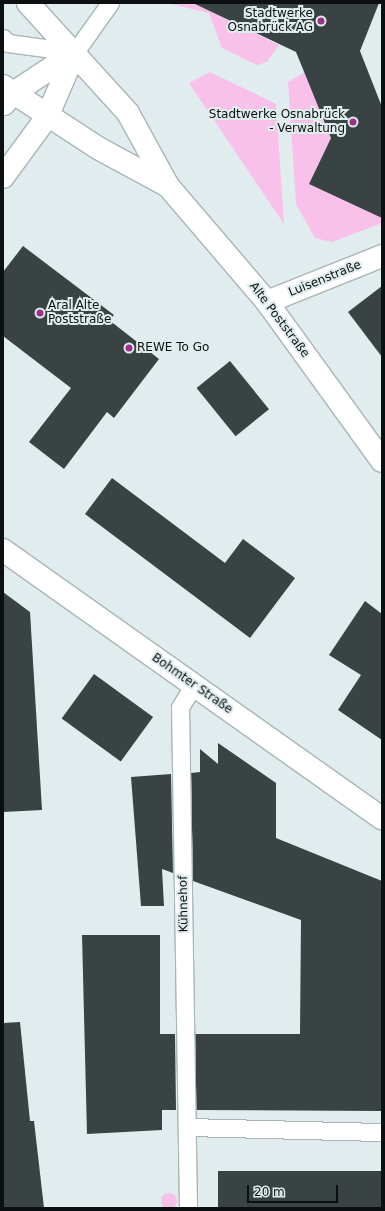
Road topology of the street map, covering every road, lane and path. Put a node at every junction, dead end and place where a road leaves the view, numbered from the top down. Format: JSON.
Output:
{"nodes":[{"id":1,"x":28,"y":3,"type":"edge"},
{"id":2,"x":110,"y":3,"type":"edge"},
{"id":3,"x":3,"y":38,"type":"edge"},
{"id":4,"x":75,"y":52,"type":"junction"},
{"id":5,"x":6,"y":95,"type":"edge"},
{"id":6,"x":47,"y":117,"type":"junction"},
{"id":7,"x":3,"y":176,"type":"edge"},
{"id":8,"x":168,"y":186,"type":"junction"},
{"id":9,"x":382,"y":256,"type":"edge"},
{"id":10,"x":267,"y":302,"type":"junction"},
{"id":11,"x":382,"y":461,"type":"edge"},
{"id":12,"x":3,"y":550,"type":"edge"},
{"id":13,"x":194,"y":685,"type":"junction"},
{"id":14,"x":382,"y":818,"type":"edge"},
{"id":15,"x":188,"y":1127,"type":"junction"},
{"id":16,"x":382,"y":1132,"type":"edge"},
{"id":17,"x":188,"y":1208,"type":"edge"}],
"edges":[{"from":1,"to":4,"type":"main road","name":"Alte Poststraße"},
{"from":2,"to":4,"type":"lane"},
{"from":3,"to":4,"type":"lane"},
{"from":4,"to":5,"type":"main road"},
{"from":4,"to":6,"type":"main road"},
{"from":4,"to":8,"type":"main road","name":"Alte Poststraße"},
{"from":5,"to":6,"type":"main road","name":"Alte Poststraße"},
{"from":6,"to":7,"type":"main road"},
{"from":6,"to":8,"type":"main road","name":"Alte Poststraße"},
{"from":8,"to":10,"type":"main road","name":"Alte Poststraße"},
{"from":9,"to":10,"type":"main road","name":"Luisenstraße"},
{"from":10,"to":11,"type":"main road","name":"Alte Poststraße"},
{"from":12,"to":13,"type":"main road","name":"Bohmter Straße"},
{"from":13,"to":14,"type":"main road","name":"Bohmter Straße"},
{"from":13,"to":15,"type":"lane","name":"Kühnehof"},
{"from":15,"to":16,"type":"lane"},
{"from":15,"to":17,"type":"lane","name":"Kühnehof"}]}
